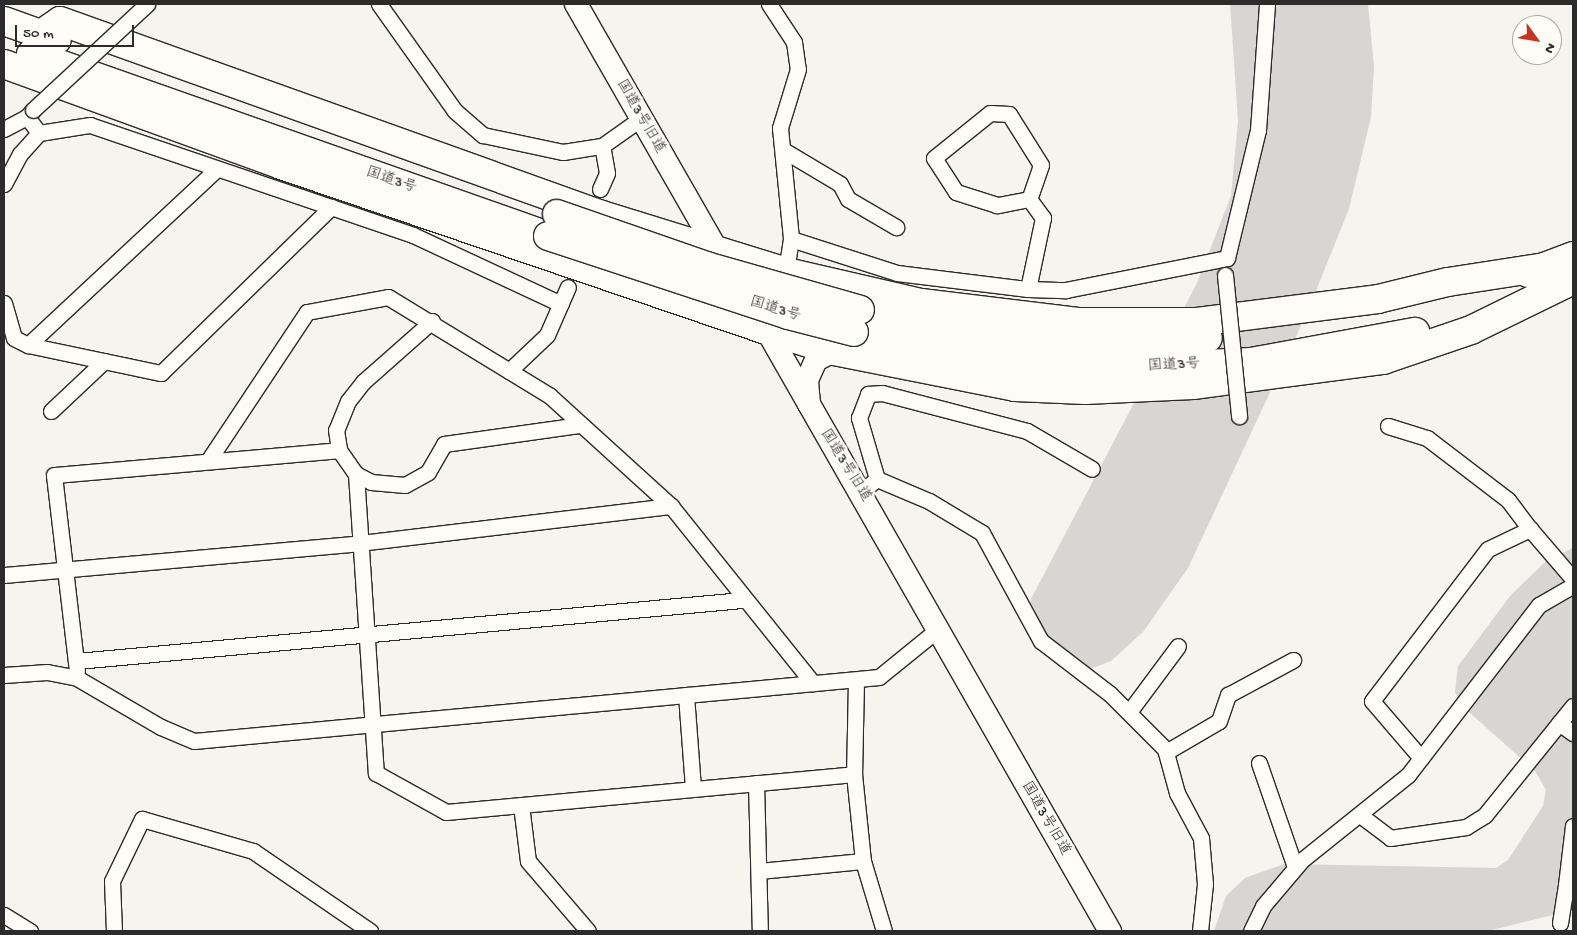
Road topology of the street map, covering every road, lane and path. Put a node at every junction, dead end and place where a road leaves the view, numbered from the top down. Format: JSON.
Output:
{"nodes":[{"id":1,"x":147,"y":4,"type":"edge"},
{"id":2,"x":379,"y":4,"type":"edge"},
{"id":3,"x":576,"y":4,"type":"edge"},
{"id":4,"x":1267,"y":4,"type":"edge"},
{"id":5,"x":774,"y":6,"type":"edge"},
{"id":6,"x":4,"y":21,"type":"edge"},
{"id":7,"x":40,"y":34,"type":"junction"},
{"id":8,"x":6,"y":52,"type":"edge"},
{"id":9,"x":30,"y":114,"type":"junction"},
{"id":10,"x":640,"y":119,"type":"junction"},
{"id":11,"x":4,"y":129,"type":"edge"},
{"id":12,"x":39,"y":133,"type":"junction"},
{"id":13,"x":602,"y":146,"type":"junction"},
{"id":14,"x":784,"y":150,"type":"junction"},
{"id":15,"x":216,"y":169,"type":"junction"},
{"id":16,"x":4,"y":184,"type":"edge"},
{"id":17,"x":600,"y":189,"type":"dead end"},
{"id":18,"x":1029,"y":199,"type":"junction"},
{"id":19,"x":331,"y":207,"type":"junction"},
{"id":20,"x":552,"y":225,"type":"junction"},
{"id":21,"x":896,"y":227,"type":"dead end"},
{"id":22,"x":791,"y":239,"type":"junction"},
{"id":23,"x":715,"y":249,"type":"junction"},
{"id":24,"x":1573,"y":256,"type":"edge"},
{"id":25,"x":1227,"y":258,"type":"junction"},
{"id":26,"x":1545,"y":267,"type":"junction"},
{"id":27,"x":786,"y":272,"type":"junction"},
{"id":28,"x":1573,"y":280,"type":"edge"},
{"id":29,"x":568,"y":287,"type":"dead end"},
{"id":30,"x":1028,"y":289,"type":"junction"},
{"id":31,"x":4,"y":303,"type":"edge"},
{"id":32,"x":562,"y":304,"type":"junction"},
{"id":33,"x":432,"y":321,"type":"junction"},
{"id":34,"x":857,"y":321,"type":"junction"},
{"id":35,"x":766,"y":330,"type":"junction"},
{"id":36,"x":28,"y":345,"type":"junction"},
{"id":37,"x":834,"y":351,"type":"junction"},
{"id":38,"x":104,"y":361,"type":"junction"},
{"id":39,"x":509,"y":371,"type":"junction"},
{"id":40,"x":809,"y":408,"type":"junction"},
{"id":41,"x":51,"y":411,"type":"dead end"},
{"id":42,"x":1239,"y":416,"type":"dead end"},
{"id":43,"x":579,"y":425,"type":"junction"},
{"id":44,"x":1388,"y":426,"type":"dead end"},
{"id":45,"x":339,"y":450,"type":"junction"},
{"id":46,"x":208,"y":461,"type":"junction"},
{"id":47,"x":1092,"y":470,"type":"dead end"},
{"id":48,"x":356,"y":474,"type":"junction"},
{"id":49,"x":870,"y":485,"type":"junction"},
{"id":50,"x":671,"y":506,"type":"junction"},
{"id":51,"x":1530,"y":529,"type":"junction"},
{"id":52,"x":360,"y":543,"type":"junction"},
{"id":53,"x":65,"y":568,"type":"junction"},
{"id":54,"x":4,"y":575,"type":"edge"},
{"id":55,"x":1573,"y":579,"type":"edge"},
{"id":56,"x":1573,"y":585,"type":"edge"},
{"id":57,"x":742,"y":600,"type":"junction"},
{"id":58,"x":938,"y":629,"type":"junction"},
{"id":59,"x":365,"y":633,"type":"junction"},
{"id":60,"x":1178,"y":646,"type":"dead end"},
{"id":61,"x":1293,"y":660,"type":"dead end"},
{"id":62,"x":77,"y":661,"type":"junction"},
{"id":63,"x":4,"y":675,"type":"edge"},
{"id":64,"x":77,"y":678,"type":"junction"},
{"id":65,"x":856,"y":681,"type":"junction"},
{"id":66,"x":813,"y":683,"type":"junction"},
{"id":67,"x":686,"y":695,"type":"junction"},
{"id":68,"x":1573,"y":706,"type":"edge"},
{"id":69,"x":1129,"y":712,"type":"junction"},
{"id":70,"x":1559,"y":723,"type":"junction"},
{"id":71,"x":373,"y":725,"type":"junction"},
{"id":72,"x":1573,"y":733,"type":"edge"},
{"id":73,"x":1166,"y":752,"type":"junction"},
{"id":74,"x":1421,"y":758,"type":"junction"},
{"id":75,"x":1260,"y":763,"type":"dead end"},
{"id":76,"x":854,"y":774,"type":"junction"},
{"id":77,"x":756,"y":783,"type":"junction"},
{"id":78,"x":692,"y":789,"type":"junction"},
{"id":79,"x":521,"y":804,"type":"junction"},
{"id":80,"x":1360,"y":815,"type":"junction"},
{"id":81,"x":1573,"y":826,"type":"edge"},
{"id":82,"x":863,"y":861,"type":"junction"},
{"id":83,"x":1295,"y":867,"type":"junction"},
{"id":84,"x":759,"y":871,"type":"junction"},
{"id":85,"x":1569,"y":885,"type":"edge"},
{"id":86,"x":4,"y":915,"type":"edge"},
{"id":87,"x":1560,"y":923,"type":"dead end"},
{"id":88,"x":30,"y":931,"type":"edge"},
{"id":89,"x":114,"y":931,"type":"edge"},
{"id":90,"x":370,"y":931,"type":"edge"},
{"id":91,"x":588,"y":931,"type":"edge"},
{"id":92,"x":760,"y":931,"type":"edge"},
{"id":93,"x":884,"y":931,"type":"edge"},
{"id":94,"x":1110,"y":931,"type":"edge"},
{"id":95,"x":1200,"y":931,"type":"edge"},
{"id":96,"x":1251,"y":931,"type":"edge"}],
"edges":[{"from":1,"to":9,"type":"street","bridge":true},
{"from":2,"to":13,"type":"street"},
{"from":3,"to":10,"type":"street","name":"国道3号旧道"},
{"from":4,"to":25,"type":"street"},
{"from":5,"to":14,"type":"street"},
{"from":6,"to":7,"type":"highway","name":"国道3号"},
{"from":7,"to":20,"type":"highway","name":"国道3号"},
{"from":7,"to":23,"type":"highway"},
{"from":8,"to":20,"type":"highway","name":"国道3号"},
{"from":8,"to":35,"type":"highway"},
{"from":9,"to":11,"type":"street"},
{"from":9,"to":12,"type":"street"},
{"from":10,"to":13,"type":"street"},
{"from":10,"to":23,"type":"street","name":"国道3号旧道"},
{"from":12,"to":15,"type":"street"},
{"from":12,"to":16,"type":"street"},
{"from":13,"to":17,"type":"street"},
{"from":14,"to":21,"type":"street"},
{"from":14,"to":22,"type":"street"},
{"from":15,"to":19,"type":"street"},
{"from":15,"to":36,"type":"street"},
{"from":18,"to":18,"type":"street"},
{"from":18,"to":30,"type":"street"},
{"from":19,"to":32,"type":"street"},
{"from":19,"to":38,"type":"street"},
{"from":20,"to":34,"type":"highway","name":"国道3号","bridge":true},
{"from":22,"to":27,"type":"street"},
{"from":22,"to":30,"type":"street"},
{"from":23,"to":27,"type":"highway"},
{"from":23,"to":35,"type":"street","name":"国道3号旧道"},
{"from":24,"to":26,"type":"highway","name":"国道3号"},
{"from":25,"to":30,"type":"street"},
{"from":25,"to":42,"type":"street","bridge":true},
{"from":26,"to":27,"type":"highway"},
{"from":26,"to":34,"type":"highway","name":"国道3号"},
{"from":28,"to":34,"type":"highway","name":"国道3号"},
{"from":28,"to":37,"type":"highway"},
{"from":29,"to":32,"type":"street"},
{"from":31,"to":36,"type":"street"},
{"from":32,"to":39,"type":"street"},
{"from":33,"to":39,"type":"street"},
{"from":33,"to":45,"type":"street"},
{"from":33,"to":46,"type":"street"},
{"from":35,"to":37,"type":"highway"},
{"from":35,"to":40,"type":"street","name":"国道3号旧道"},
{"from":36,"to":38,"type":"street"},
{"from":37,"to":40,"type":"street"},
{"from":38,"to":41,"type":"street"},
{"from":39,"to":43,"type":"street"},
{"from":40,"to":49,"type":"street","name":"国道3号旧道"},
{"from":43,"to":48,"type":"street"},
{"from":43,"to":50,"type":"street"},
{"from":44,"to":51,"type":"street"},
{"from":45,"to":46,"type":"street"},
{"from":45,"to":48,"type":"street"},
{"from":46,"to":53,"type":"street"},
{"from":47,"to":49,"type":"street"},
{"from":48,"to":52,"type":"street"},
{"from":49,"to":58,"type":"street","name":"国道3号旧道"},
{"from":49,"to":69,"type":"street"},
{"from":50,"to":52,"type":"street"},
{"from":50,"to":57,"type":"street"},
{"from":51,"to":55,"type":"street"},
{"from":51,"to":74,"type":"street"},
{"from":52,"to":53,"type":"street"},
{"from":52,"to":59,"type":"street"},
{"from":53,"to":54,"type":"street"},
{"from":53,"to":62,"type":"street"},
{"from":56,"to":74,"type":"street"},
{"from":57,"to":59,"type":"street"},
{"from":57,"to":66,"type":"street"},
{"from":58,"to":65,"type":"street"},
{"from":58,"to":94,"type":"street","name":"国道3号旧道"},
{"from":59,"to":62,"type":"street"},
{"from":59,"to":71,"type":"street"},
{"from":60,"to":69,"type":"street"},
{"from":61,"to":73,"type":"street"},
{"from":62,"to":64,"type":"street"},
{"from":63,"to":64,"type":"street"},
{"from":64,"to":71,"type":"street"},
{"from":65,"to":66,"type":"street"},
{"from":65,"to":76,"type":"street"},
{"from":66,"to":67,"type":"street"},
{"from":67,"to":71,"type":"street"},
{"from":67,"to":78,"type":"street"},
{"from":68,"to":70,"type":"street"},
{"from":69,"to":73,"type":"street"},
{"from":70,"to":72,"type":"street"},
{"from":70,"to":80,"type":"street"},
{"from":71,"to":79,"type":"street"},
{"from":73,"to":95,"type":"street"},
{"from":74,"to":80,"type":"street"},
{"from":75,"to":83,"type":"street"},
{"from":76,"to":77,"type":"street"},
{"from":76,"to":82,"type":"street"},
{"from":77,"to":78,"type":"street"},
{"from":77,"to":84,"type":"street"},
{"from":78,"to":79,"type":"street"},
{"from":79,"to":91,"type":"street"},
{"from":80,"to":83,"type":"street"},
{"from":81,"to":85,"type":"street"},
{"from":82,"to":84,"type":"street"},
{"from":82,"to":93,"type":"street"},
{"from":83,"to":96,"type":"street"},
{"from":84,"to":92,"type":"street"},
{"from":85,"to":87,"type":"street"},
{"from":86,"to":88,"type":"street"},
{"from":89,"to":90,"type":"street"}]}
